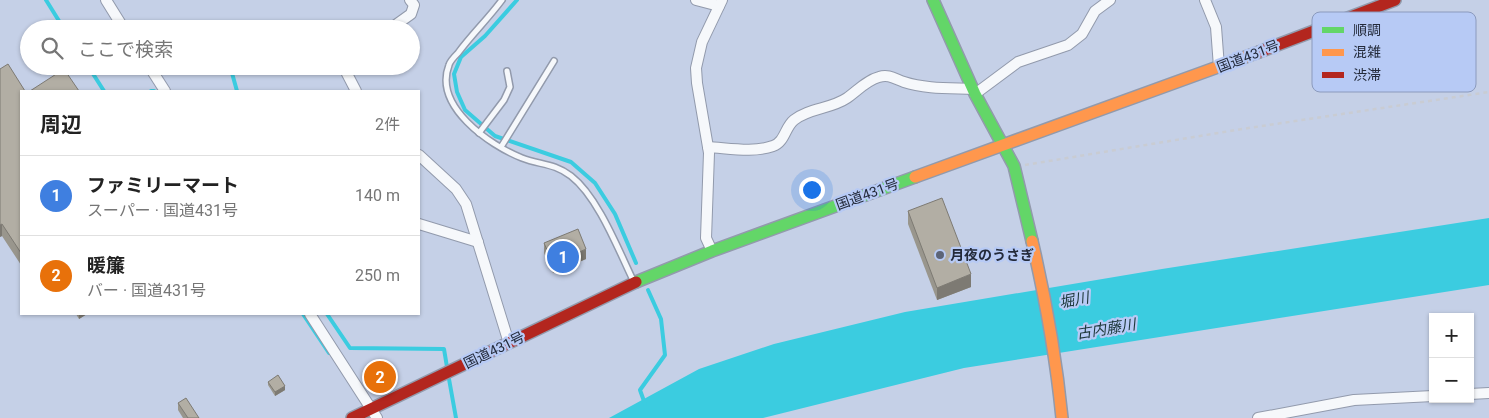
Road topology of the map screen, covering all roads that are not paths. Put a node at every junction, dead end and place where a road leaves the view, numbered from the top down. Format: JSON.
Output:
{"nodes":[{"id":1,"x":106,"y":0,"type":"edge"},
{"id":2,"x":410,"y":0,"type":"edge"},
{"id":3,"x":502,"y":0,"type":"edge"},
{"id":4,"x":696,"y":0,"type":"edge"},
{"id":5,"x":933,"y":0,"type":"edge"},
{"id":6,"x":1110,"y":0,"type":"edge"},
{"id":7,"x":1205,"y":0,"type":"edge"},
{"id":8,"x":1395,"y":0,"type":"edge"},
{"id":9,"x":721,"y":3,"type":"edge"},
{"id":10,"x":1363,"y":12,"type":"edge"},
{"id":11,"x":118,"y":20,"type":"edge"},
{"id":12,"x":403,"y":20,"type":"edge"},
{"id":13,"x":1312,"y":32,"type":"edge"},
{"id":14,"x":554,"y":61,"type":"dead end"},
{"id":15,"x":1219,"y":67,"type":"junction"},
{"id":16,"x":507,"y":72,"type":"dead end"},
{"id":17,"x":155,"y":75,"type":"edge"},
{"id":18,"x":348,"y":75,"type":"edge"},
{"id":19,"x":164,"y":90,"type":"edge"},
{"id":20,"x":355,"y":90,"type":"edge"},
{"id":21,"x":974,"y":92,"type":"junction"},
{"id":22,"x":479,"y":133,"type":"junction"},
{"id":23,"x":1004,"y":145,"type":"junction"},
{"id":24,"x":500,"y":147,"type":"junction"},
{"id":25,"x":708,"y":147,"type":"junction"},
{"id":26,"x":420,"y":156,"type":"edge"},
{"id":27,"x":420,"y":224,"type":"edge"},
{"id":28,"x":478,"y":242,"type":"junction"},
{"id":29,"x":712,"y":251,"type":"junction"},
{"id":30,"x":634,"y":283,"type":"junction"},
{"id":31,"x":311,"y":315,"type":"edge"},
{"id":32,"x":509,"y":343,"type":"junction"},
{"id":33,"x":1489,"y":393,"type":"edge"},
{"id":34,"x":1474,"y":394,"type":"edge"},
{"id":35,"x":1429,"y":396,"type":"edge"},
{"id":36,"x":374,"y":414,"type":"edge"},
{"id":37,"x":352,"y":418,"type":"edge"},
{"id":38,"x":1062,"y":418,"type":"edge"},
{"id":39,"x":1258,"y":418,"type":"edge"}],
"edges":[{"from":1,"to":11,"type":"street"},
{"from":2,"to":12,"type":"street"},
{"from":3,"to":22,"type":"lane"},
{"from":4,"to":9,"type":"street"},
{"from":5,"to":21,"type":"main road"},
{"from":6,"to":21,"type":"street"},
{"from":7,"to":15,"type":"street"},
{"from":8,"to":10,"type":"main road","name":"国道431号"},
{"from":9,"to":25,"type":"street"},
{"from":13,"to":15,"type":"main road","name":"国道431号"},
{"from":14,"to":24,"type":"lane"},
{"from":15,"to":23,"type":"main road","name":"国道431号"},
{"from":16,"to":22,"type":"lane"},
{"from":17,"to":19,"type":"street"},
{"from":18,"to":20,"type":"street"},
{"from":21,"to":23,"type":"main road"},
{"from":21,"to":25,"type":"street"},
{"from":22,"to":24,"type":"lane"},
{"from":23,"to":29,"type":"main road","name":"国道431号"},
{"from":23,"to":38,"type":"main road"},
{"from":24,"to":30,"type":"lane"},
{"from":25,"to":29,"type":"street"},
{"from":26,"to":28,"type":"street"},
{"from":27,"to":28,"type":"street"},
{"from":28,"to":32,"type":"street"},
{"from":29,"to":30,"type":"main road","name":"国道431号"},
{"from":30,"to":32,"type":"main road","name":"国道431号"},
{"from":31,"to":36,"type":"street"},
{"from":32,"to":36,"type":"main road","name":"国道431号"},
{"from":33,"to":34,"type":"street"},
{"from":35,"to":39,"type":"street"},
{"from":36,"to":37,"type":"main road","name":"国道431号"}]}
